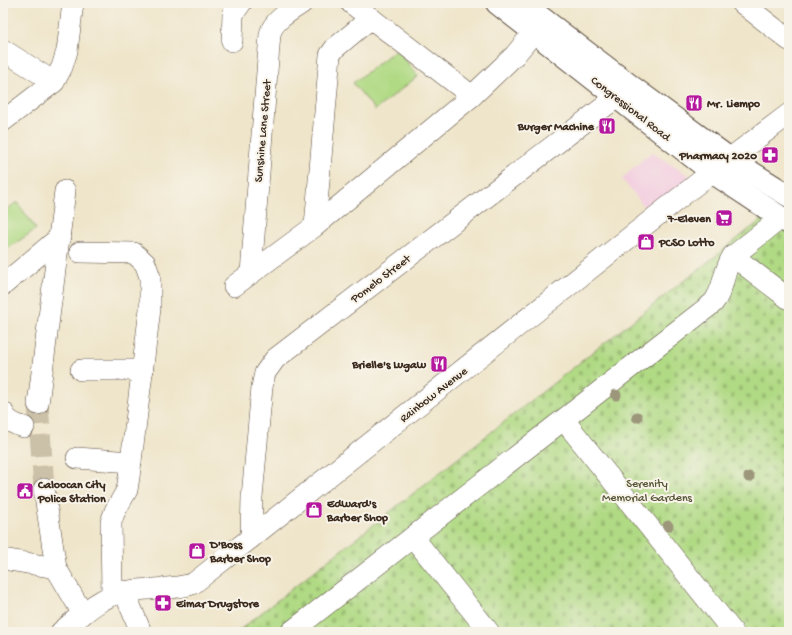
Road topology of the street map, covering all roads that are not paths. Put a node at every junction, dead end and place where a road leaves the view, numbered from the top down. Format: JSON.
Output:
{"nodes":[{"id":1,"x":73,"y":3,"type":"edge"},
{"id":2,"x":241,"y":3,"type":"edge"},
{"id":3,"x":302,"y":3,"type":"edge"},
{"id":4,"x":351,"y":3,"type":"edge"},
{"id":5,"x":497,"y":3,"type":"edge"},
{"id":6,"x":522,"y":3,"type":"edge"},
{"id":7,"x":742,"y":3,"type":"edge"},
{"id":8,"x":371,"y":18,"type":"junction"},
{"id":9,"x":539,"y":26,"type":"junction"},
{"id":10,"x":789,"y":40,"type":"edge"},
{"id":11,"x":232,"y":41,"type":"dead end"},
{"id":12,"x":3,"y":50,"type":"edge"},
{"id":13,"x":54,"y":82,"type":"junction"},
{"id":14,"x":624,"y":92,"type":"junction"},
{"id":15,"x":472,"y":96,"type":"junction"},
{"id":16,"x":789,"y":114,"type":"edge"},
{"id":17,"x":3,"y":121,"type":"edge"},
{"id":18,"x":730,"y":159,"type":"junction"},
{"id":19,"x":712,"y":172,"type":"junction"},
{"id":20,"x":65,"y":191,"type":"dead end"},
{"id":21,"x":789,"y":196,"type":"edge"},
{"id":22,"x":785,"y":220,"type":"edge"},
{"id":23,"x":315,"y":226,"type":"junction"},
{"id":24,"x":60,"y":237,"type":"junction"},
{"id":25,"x":80,"y":252,"type":"dead end"},
{"id":26,"x":734,"y":256,"type":"junction"},
{"id":27,"x":251,"y":274,"type":"junction"},
{"id":28,"x":3,"y":285,"type":"edge"},
{"id":29,"x":234,"y":286,"type":"dead end"},
{"id":30,"x":789,"y":300,"type":"edge"},
{"id":31,"x":81,"y":370,"type":"dead end"},
{"id":32,"x":143,"y":370,"type":"junction"},
{"id":33,"x":38,"y":404,"type":"tunnel mouth"},
{"id":34,"x":3,"y":412,"type":"edge"},
{"id":35,"x":564,"y":420,"type":"junction"},
{"id":36,"x":24,"y":427,"type":"dead end"},
{"id":37,"x":77,"y":458,"type":"dead end"},
{"id":38,"x":131,"y":462,"type":"junction"},
{"id":39,"x":44,"y":489,"type":"tunnel mouth"},
{"id":40,"x":413,"y":537,"type":"junction"},
{"id":41,"x":251,"y":538,"type":"junction"},
{"id":42,"x":3,"y":559,"type":"edge"},
{"id":43,"x":56,"y":568,"type":"junction"},
{"id":44,"x":118,"y":593,"type":"junction"},
{"id":45,"x":83,"y":614,"type":"junction"},
{"id":46,"x":61,"y":632,"type":"edge"},
{"id":47,"x":141,"y":632,"type":"edge"},
{"id":48,"x":291,"y":632,"type":"edge"},
{"id":49,"x":489,"y":632,"type":"edge"},
{"id":50,"x":733,"y":632,"type":"edge"}],
"edges":[{"from":1,"to":13,"type":"street"},
{"from":2,"to":11,"type":"street"},
{"from":3,"to":27,"type":"street","name":"Sunshine Lane Street"},
{"from":4,"to":8,"type":"street"},
{"from":5,"to":9,"type":"main road","name":"Congressional Road"},
{"from":6,"to":9,"type":"main road","name":"Congressional Road"},
{"from":7,"to":10,"type":"street"},
{"from":8,"to":15,"type":"street"},
{"from":8,"to":23,"type":"street"},
{"from":9,"to":14,"type":"main road","name":"Congressional Road"},
{"from":9,"to":15,"type":"street"},
{"from":12,"to":13,"type":"street"},
{"from":13,"to":17,"type":"street"},
{"from":14,"to":18,"type":"main road","name":"Congressional Road"},
{"from":14,"to":19,"type":"main road","name":"Congressional Road"},
{"from":14,"to":41,"type":"street","name":"Pomelo Street"},
{"from":15,"to":23,"type":"street"},
{"from":16,"to":18,"type":"street","name":"Rainbow Avenue"},
{"from":18,"to":19,"type":"street","name":"Rainbow Avenue"},
{"from":18,"to":21,"type":"main road","name":"Congressional Road"},
{"from":19,"to":22,"type":"main road","name":"Congressional Road"},
{"from":19,"to":41,"type":"street","name":"Rainbow Avenue"},
{"from":20,"to":24,"type":"street"},
{"from":22,"to":26,"type":"street"},
{"from":23,"to":27,"type":"street"},
{"from":24,"to":28,"type":"street"},
{"from":24,"to":33,"type":"street"},
{"from":25,"to":32,"type":"street"},
{"from":26,"to":30,"type":"street"},
{"from":26,"to":35,"type":"street"},
{"from":27,"to":29,"type":"street"},
{"from":31,"to":32,"type":"street"},
{"from":32,"to":38,"type":"street"},
{"from":34,"to":36,"type":"street"},
{"from":35,"to":40,"type":"street"},
{"from":35,"to":50,"type":"street"},
{"from":37,"to":38,"type":"street"},
{"from":38,"to":44,"type":"street"},
{"from":39,"to":43,"type":"street"},
{"from":40,"to":48,"type":"street"},
{"from":40,"to":49,"type":"street"},
{"from":41,"to":44,"type":"street","name":"Rainbow Avenue"},
{"from":42,"to":43,"type":"street"},
{"from":43,"to":45,"type":"street"},
{"from":44,"to":45,"type":"street","name":"Rainbow Avenue"},
{"from":44,"to":47,"type":"street"},
{"from":45,"to":46,"type":"street","name":"Rainbow Avenue"}]}
